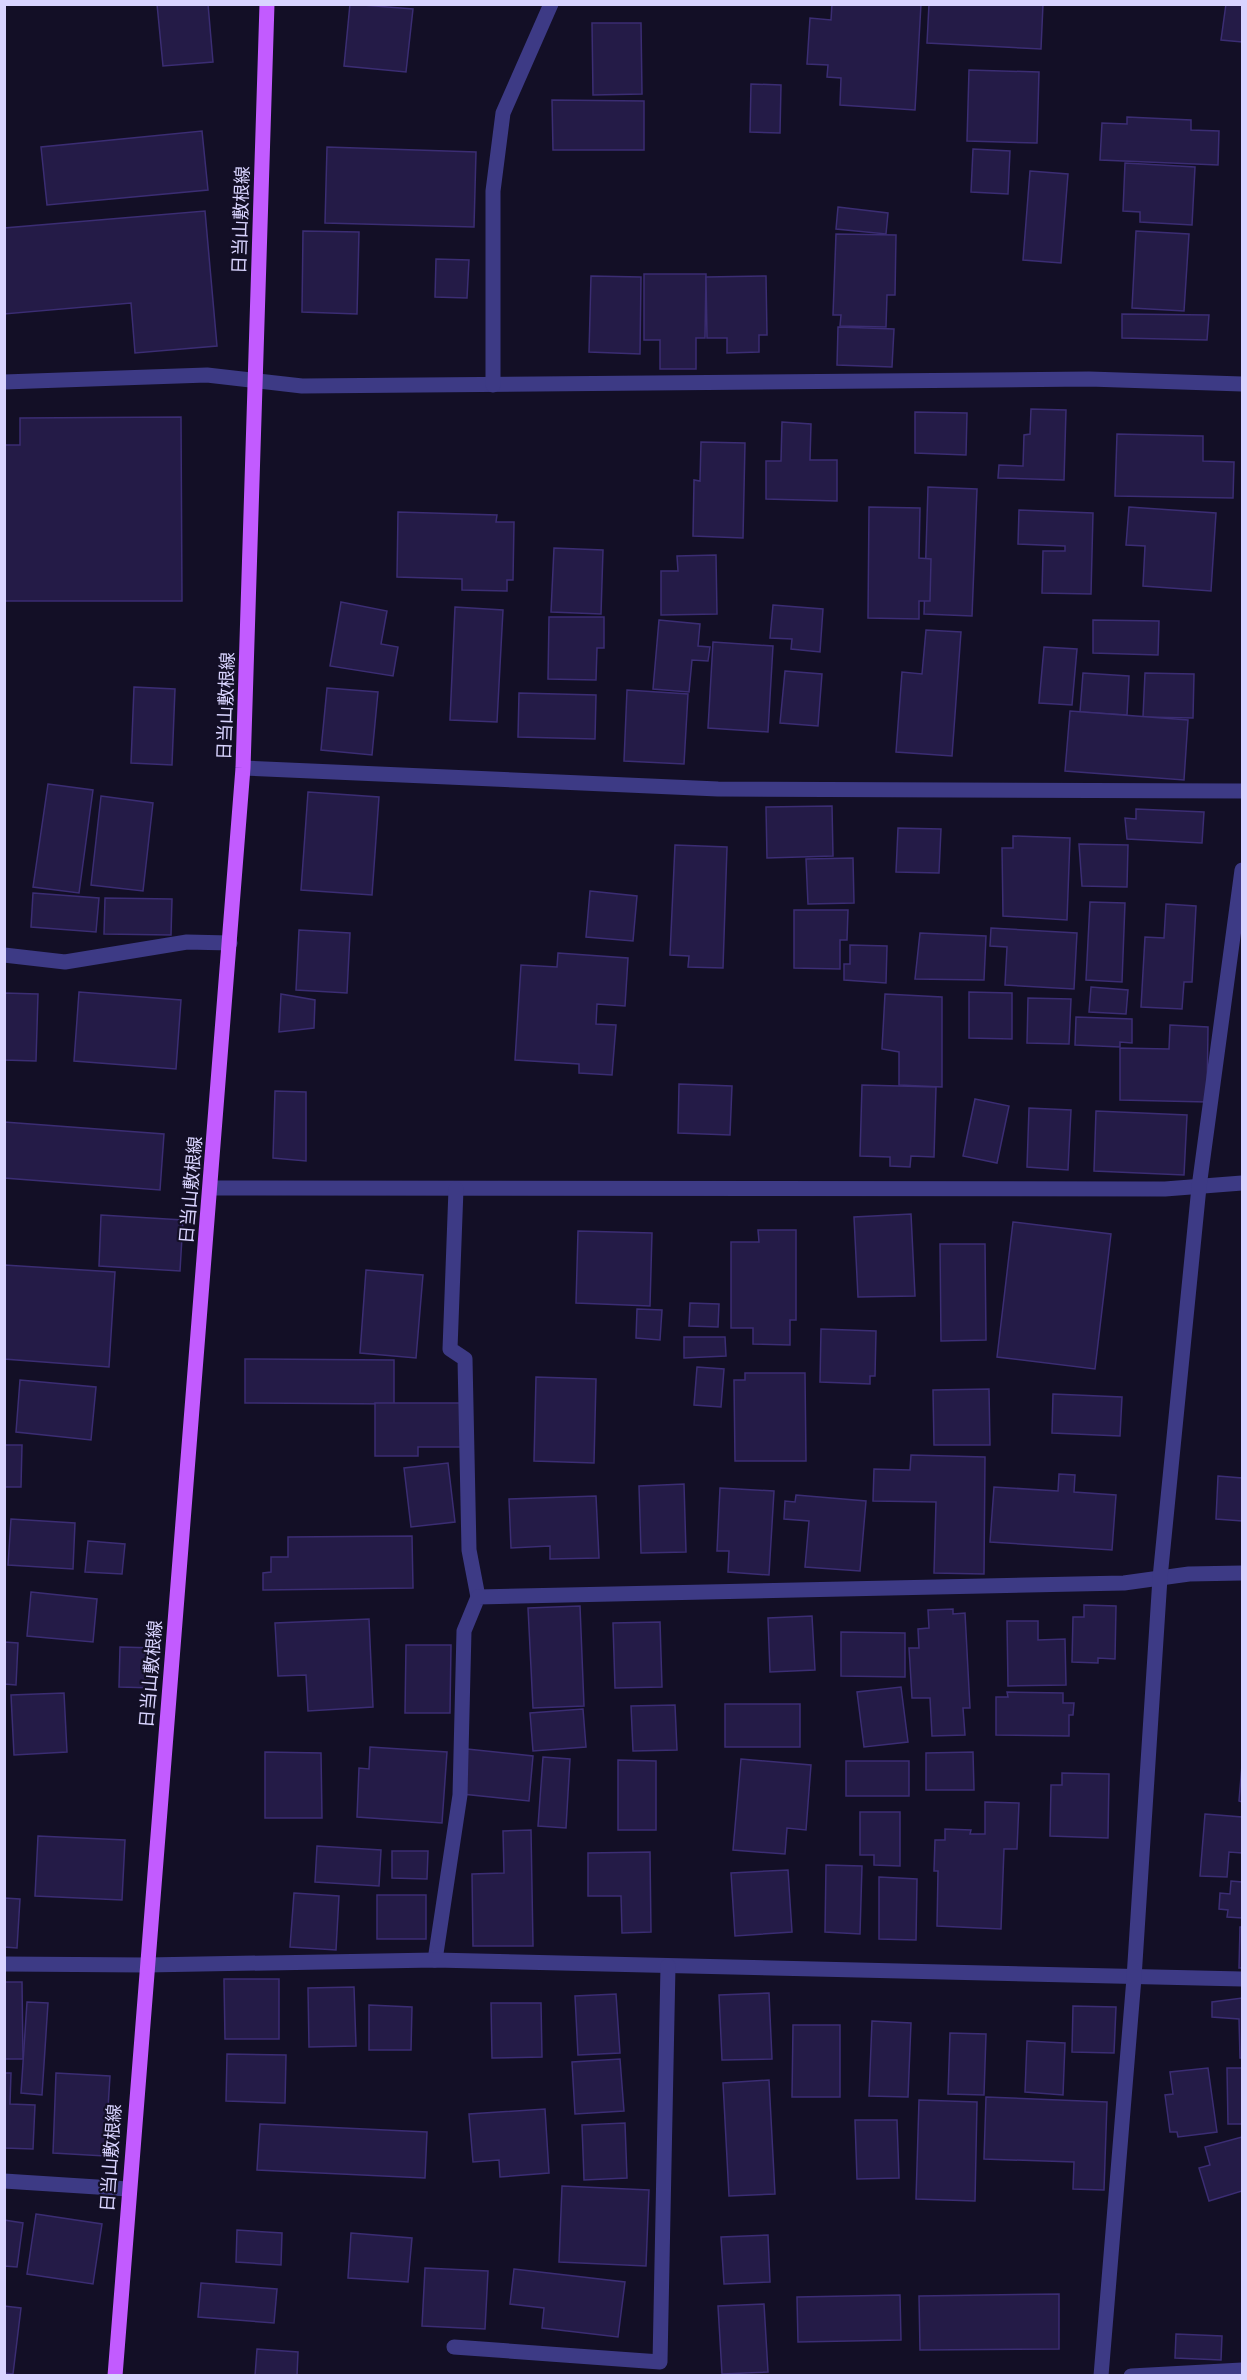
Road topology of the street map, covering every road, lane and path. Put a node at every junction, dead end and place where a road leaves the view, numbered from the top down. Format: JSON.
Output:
{"nodes":[{"id":1,"x":267,"y":4,"type":"edge"},
{"id":2,"x":551,"y":4,"type":"edge"},
{"id":3,"x":256,"y":379,"type":"junction"},
{"id":4,"x":4,"y":382,"type":"edge"},
{"id":5,"x":1242,"y":384,"type":"edge"},
{"id":6,"x":493,"y":385,"type":"junction"},
{"id":7,"x":243,"y":768,"type":"junction"},
{"id":8,"x":1242,"y":791,"type":"edge"},
{"id":9,"x":1242,"y":870,"type":"edge"},
{"id":10,"x":230,"y":943,"type":"junction"},
{"id":11,"x":4,"y":955,"type":"edge"},
{"id":12,"x":1242,"y":1183,"type":"edge"},
{"id":13,"x":1198,"y":1187,"type":"junction"},
{"id":14,"x":211,"y":1188,"type":"junction"},
{"id":15,"x":456,"y":1189,"type":"junction"},
{"id":16,"x":1242,"y":1573,"type":"edge"},
{"id":17,"x":1160,"y":1578,"type":"junction"},
{"id":18,"x":478,"y":1596,"type":"junction"},
{"id":19,"x":435,"y":1960,"type":"junction"},
{"id":20,"x":4,"y":1964,"type":"edge"},
{"id":21,"x":146,"y":1965,"type":"junction"},
{"id":22,"x":668,"y":1966,"type":"junction"},
{"id":23,"x":1134,"y":1978,"type":"junction"},
{"id":24,"x":1242,"y":1979,"type":"edge"},
{"id":25,"x":4,"y":2181,"type":"edge"},
{"id":26,"x":128,"y":2189,"type":"junction"},
{"id":27,"x":454,"y":2347,"type":"dead end"},
{"id":28,"x":1242,"y":2370,"type":"edge"},
{"id":29,"x":115,"y":2376,"type":"edge"},
{"id":30,"x":1101,"y":2376,"type":"edge"},
{"id":31,"x":1131,"y":2376,"type":"edge"}],
"edges":[{"from":1,"to":3,"type":"main road","name":"日当山敷根線"},
{"from":2,"to":6,"type":"street"},
{"from":3,"to":4,"type":"street"},
{"from":3,"to":6,"type":"street"},
{"from":3,"to":7,"type":"main road","name":"日当山敷根線"},
{"from":5,"to":6,"type":"street"},
{"from":7,"to":8,"type":"street"},
{"from":7,"to":10,"type":"main road","name":"日当山敷根線"},
{"from":9,"to":13,"type":"street"},
{"from":10,"to":11,"type":"street"},
{"from":10,"to":14,"type":"main road","name":"日当山敷根線"},
{"from":12,"to":13,"type":"street"},
{"from":13,"to":15,"type":"street"},
{"from":13,"to":17,"type":"street"},
{"from":14,"to":15,"type":"street"},
{"from":14,"to":21,"type":"main road","name":"日当山敷根線"},
{"from":15,"to":18,"type":"street"},
{"from":16,"to":17,"type":"street"},
{"from":17,"to":18,"type":"street"},
{"from":17,"to":23,"type":"street"},
{"from":18,"to":19,"type":"street"},
{"from":19,"to":21,"type":"street"},
{"from":19,"to":22,"type":"street"},
{"from":20,"to":21,"type":"street"},
{"from":21,"to":26,"type":"main road","name":"日当山敷根線"},
{"from":22,"to":23,"type":"street"},
{"from":22,"to":27,"type":"street"},
{"from":23,"to":24,"type":"street"},
{"from":23,"to":30,"type":"street"},
{"from":25,"to":26,"type":"street"},
{"from":26,"to":29,"type":"main road","name":"日当山敷根線"},
{"from":28,"to":31,"type":"street"}]}
